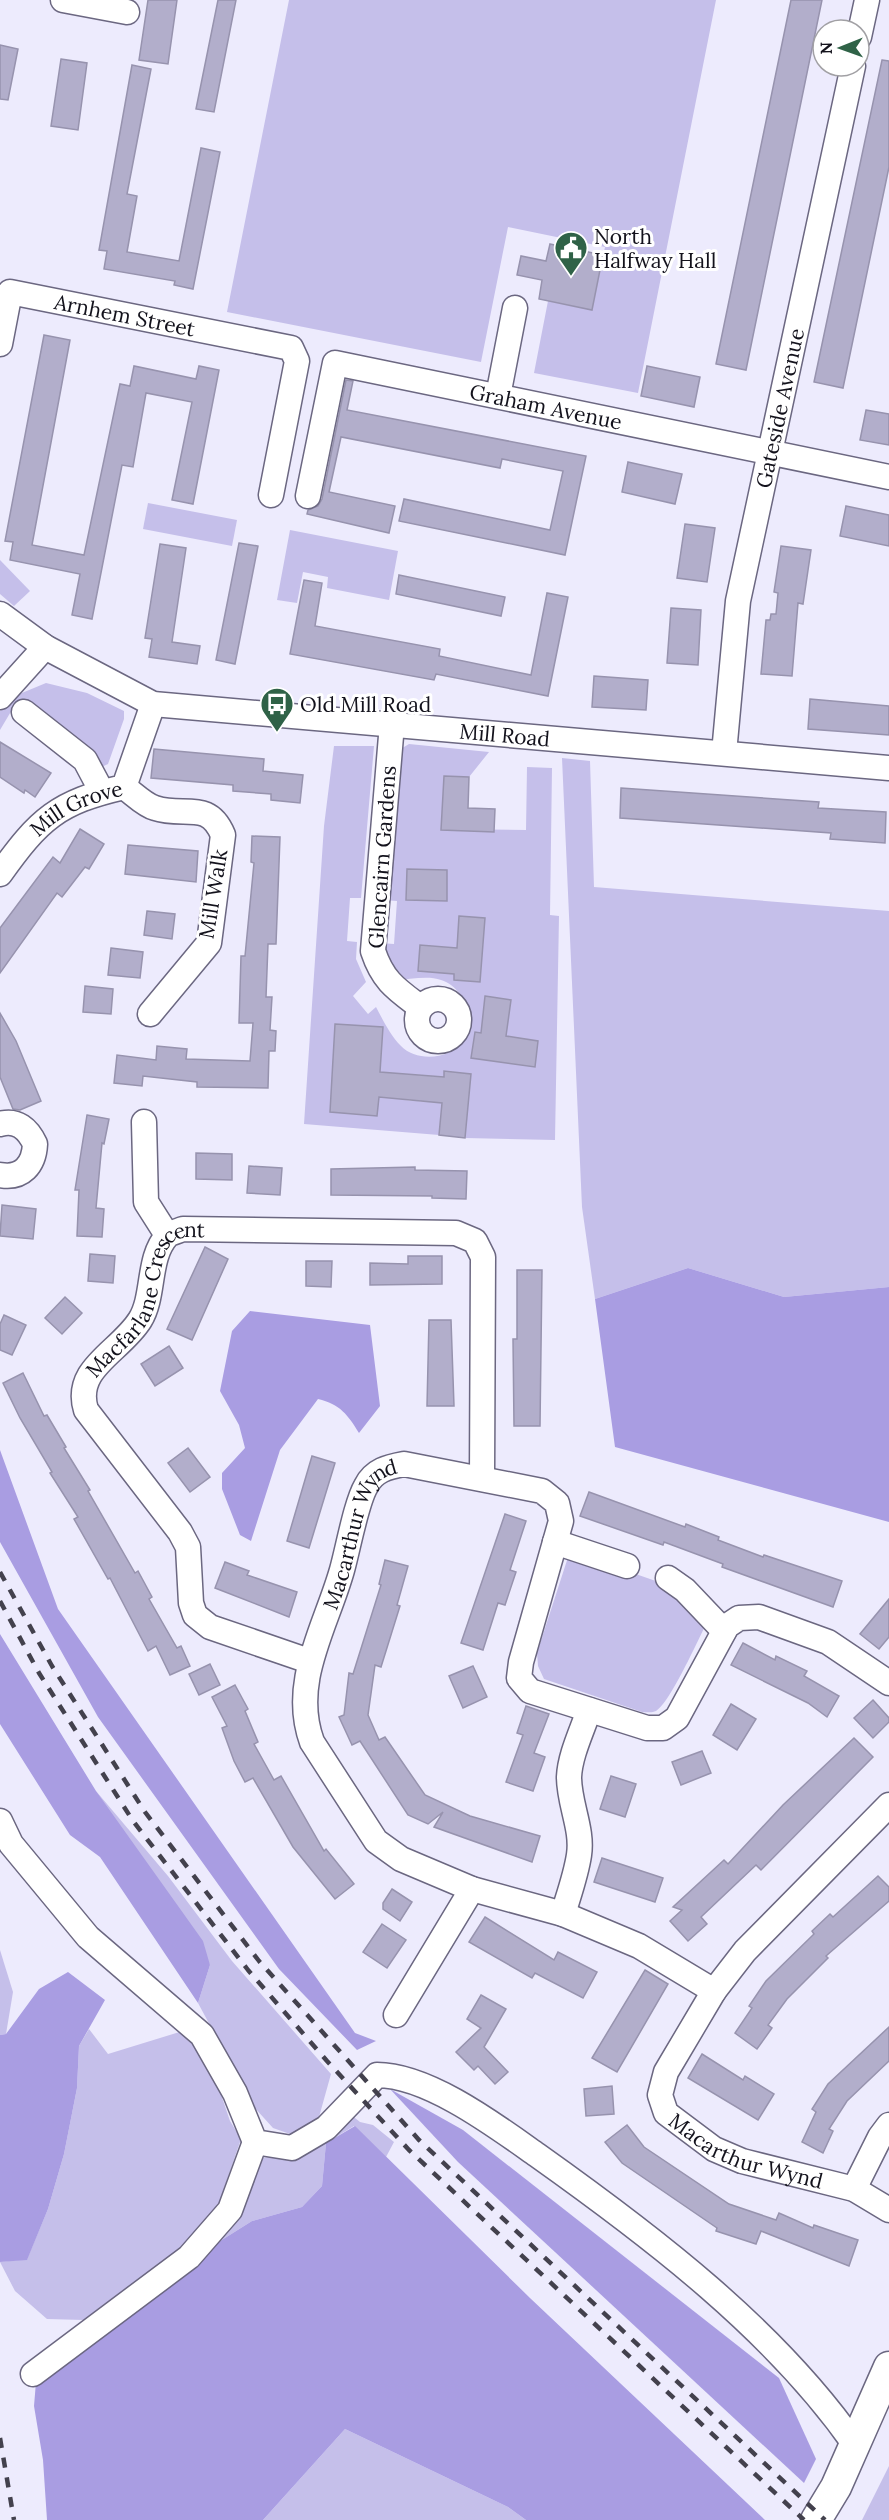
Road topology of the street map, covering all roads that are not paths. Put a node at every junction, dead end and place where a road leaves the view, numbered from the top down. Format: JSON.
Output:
{"nodes":[{"id":1,"x":63,"y":0,"type":"edge"},
{"id":2,"x":867,"y":0,"type":"edge"},
{"id":3,"x":128,"y":12,"type":"dead end"},
{"id":4,"x":863,"y":18,"type":"edge"},
{"id":5,"x":850,"y":78,"type":"edge"},
{"id":6,"x":4,"y":298,"type":"edge"},
{"id":7,"x":515,"y":308,"type":"dead end"},
{"id":8,"x":0,"y":344,"type":"edge"},
{"id":9,"x":498,"y":396,"type":"junction"},
{"id":10,"x":769,"y":452,"type":"junction"},
{"id":11,"x":889,"y":477,"type":"edge"},
{"id":12,"x":271,"y":495,"type":"dead end"},
{"id":13,"x":308,"y":496,"type":"dead end"},
{"id":14,"x":0,"y":614,"type":"edge"},
{"id":15,"x":45,"y":647,"type":"junction"},
{"id":16,"x":0,"y":697,"type":"edge"},
{"id":17,"x":153,"y":704,"type":"junction"},
{"id":18,"x":24,"y":712,"type":"dead end"},
{"id":19,"x":392,"y":724,"type":"junction"},
{"id":20,"x":724,"y":753,"type":"junction"},
{"id":21,"x":889,"y":768,"type":"edge"},
{"id":22,"x":113,"y":789,"type":"junction"},
{"id":23,"x":0,"y":874,"type":"edge"},
{"id":24,"x":420,"y":1008,"type":"dead end"},
{"id":25,"x":150,"y":1014,"type":"dead end"},
{"id":26,"x":144,"y":1122,"type":"dead end"},
{"id":27,"x":0,"y":1124,"type":"edge"},
{"id":28,"x":0,"y":1174,"type":"edge"},
{"id":29,"x":167,"y":1235,"type":"junction"},
{"id":30,"x":482,"y":1478,"type":"junction"},
{"id":31,"x":555,"y":1542,"type":"junction"},
{"id":32,"x":627,"y":1566,"type":"dead end"},
{"id":33,"x":668,"y":1578,"type":"dead end"},
{"id":34,"x":724,"y":1631,"type":"junction"},
{"id":35,"x":309,"y":1661,"type":"junction"},
{"id":36,"x":889,"y":1683,"type":"edge"},
{"id":37,"x":589,"y":1710,"type":"junction"},
{"id":38,"x":889,"y":1805,"type":"edge"},
{"id":39,"x":0,"y":1821,"type":"edge"},
{"id":40,"x":472,"y":1889,"type":"junction"},
{"id":41,"x":563,"y":1914,"type":"junction"},
{"id":42,"x":714,"y":1991,"type":"junction"},
{"id":43,"x":396,"y":2015,"type":"dead end"},
{"id":44,"x":889,"y":2125,"type":"edge"},
{"id":45,"x":255,"y":2142,"type":"junction"},
{"id":46,"x":854,"y":2189,"type":"junction"},
{"id":47,"x":889,"y":2210,"type":"edge"},
{"id":48,"x":889,"y":2367,"type":"edge"},
{"id":49,"x":33,"y":2374,"type":"dead end"},
{"id":50,"x":855,"y":2445,"type":"junction"},
{"id":51,"x":816,"y":2520,"type":"edge"}],
"edges":[{"from":1,"to":3,"type":"street"},
{"from":2,"to":4,"type":"street"},
{"from":5,"to":10,"type":"street","name":"Gateside Avenue"},
{"from":6,"to":8,"type":"street","name":"Arnhem Street"},
{"from":6,"to":12,"type":"street","name":"Arnhem Street"},
{"from":7,"to":9,"type":"street"},
{"from":9,"to":10,"type":"street","name":"Graham Avenue"},
{"from":9,"to":13,"type":"street","name":"Graham Avenue"},
{"from":10,"to":11,"type":"street","name":"Graham Avenue"},
{"from":10,"to":20,"type":"street","name":"Gateside Avenue"},
{"from":14,"to":15,"type":"street","name":"Mill Road"},
{"from":15,"to":16,"type":"street"},
{"from":15,"to":17,"type":"street","name":"Mill Road"},
{"from":17,"to":19,"type":"street","name":"Mill Road"},
{"from":17,"to":22,"type":"street","name":"Mill Grove"},
{"from":18,"to":22,"type":"street"},
{"from":19,"to":20,"type":"street","name":"Mill Road"},
{"from":19,"to":24,"type":"street","name":"Glencairn Gardens"},
{"from":20,"to":21,"type":"street","name":"Mill Road"},
{"from":22,"to":23,"type":"street","name":"Mill Grove"},
{"from":22,"to":25,"type":"street","name":"Mill Walk"},
{"from":26,"to":29,"type":"street"},
{"from":27,"to":28,"type":"street"},
{"from":29,"to":30,"type":"street","name":"Macfarlane Crescent"},
{"from":29,"to":35,"type":"street","name":"Macfarlane Crescent"},
{"from":30,"to":31,"type":"street","name":"Macarthur Wynd"},
{"from":30,"to":35,"type":"street","name":"Macarthur Wynd"},
{"from":31,"to":32,"type":"street"},
{"from":31,"to":37,"type":"street","name":"Macarthur Wynd"},
{"from":33,"to":34,"type":"street"},
{"from":34,"to":36,"type":"street"},
{"from":34,"to":37,"type":"street","name":"Macarthur Wynd"},
{"from":35,"to":40,"type":"street","name":"Macarthur Wynd"},
{"from":37,"to":41,"type":"street"},
{"from":38,"to":42,"type":"street","name":"Macarthur Wynd"},
{"from":39,"to":45,"type":"street"},
{"from":40,"to":41,"type":"street","name":"Macarthur Wynd"},
{"from":40,"to":43,"type":"street"},
{"from":41,"to":42,"type":"street","name":"Macarthur Wynd"},
{"from":42,"to":46,"type":"street","name":"Macarthur Wynd"},
{"from":44,"to":46,"type":"street"},
{"from":45,"to":49,"type":"street"},
{"from":45,"to":50,"type":"street"},
{"from":46,"to":47,"type":"street","name":"Macarthur Wynd"},
{"from":48,"to":50,"type":"main road"},
{"from":50,"to":51,"type":"main road"}]}
